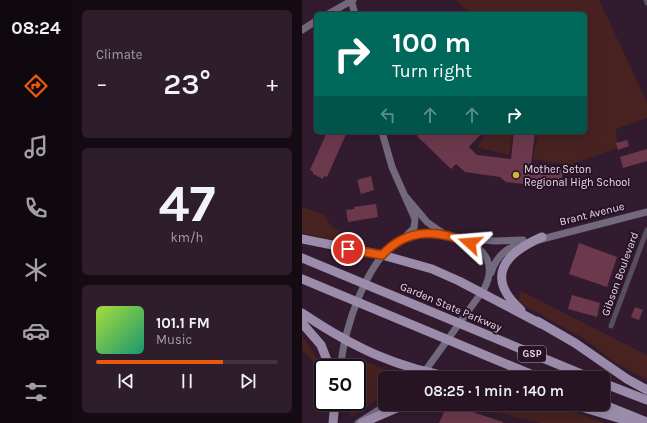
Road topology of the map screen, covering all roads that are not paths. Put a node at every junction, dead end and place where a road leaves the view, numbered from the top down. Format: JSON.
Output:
{"nodes":[{"id":1,"x":352,"y":0,"type":"edge"},
{"id":2,"x":646,"y":0,"type":"edge"},
{"id":3,"x":647,"y":3,"type":"edge"},
{"id":4,"x":331,"y":12,"type":"edge"},
{"id":5,"x":354,"y":12,"type":"edge"},
{"id":6,"x":314,"y":22,"type":"edge"},
{"id":7,"x":314,"y":27,"type":"edge"},
{"id":8,"x":302,"y":31,"type":"edge"},
{"id":9,"x":383,"y":134,"type":"edge"},
{"id":10,"x":406,"y":197,"type":"junction"},
{"id":11,"x":647,"y":212,"type":"edge"},
{"id":12,"x":647,"y":230,"type":"edge"},
{"id":13,"x":451,"y":236,"type":"junction"},
{"id":14,"x":542,"y":237,"type":"junction"},
{"id":15,"x":302,"y":239,"type":"edge"},
{"id":16,"x":402,"y":239,"type":"junction"},
{"id":17,"x":382,"y":255,"type":"junction"},
{"id":18,"x":302,"y":258,"type":"edge"},
{"id":19,"x":302,"y":279,"type":"edge"},
{"id":20,"x":489,"y":279,"type":"junction"},
{"id":21,"x":481,"y":293,"type":"junction"},
{"id":22,"x":302,"y":313,"type":"edge"},
{"id":23,"x":302,"y":323,"type":"edge"},
{"id":24,"x":541,"y":324,"type":"junction"},
{"id":25,"x":611,"y":326,"type":"dead end"},
{"id":26,"x":343,"y":340,"type":"junction"},
{"id":27,"x":326,"y":359,"type":"edge"},
{"id":28,"x":342,"y":359,"type":"edge"},
{"id":29,"x":412,"y":371,"type":"edge"},
{"id":30,"x":425,"y":371,"type":"edge"},
{"id":31,"x":523,"y":371,"type":"edge"},
{"id":32,"x":574,"y":371,"type":"edge"},
{"id":33,"x":610,"y":386,"type":"edge"},
{"id":34,"x":647,"y":390,"type":"edge"},
{"id":35,"x":647,"y":400,"type":"edge"},
{"id":36,"x":610,"y":407,"type":"edge"},
{"id":37,"x":378,"y":410,"type":"edge"},
{"id":38,"x":335,"y":411,"type":"edge"},
{"id":39,"x":337,"y":411,"type":"edge"},
{"id":40,"x":390,"y":411,"type":"edge"},
{"id":41,"x":595,"y":411,"type":"edge"},
{"id":42,"x":647,"y":422,"type":"edge"},
{"id":43,"x":334,"y":423,"type":"edge"},
{"id":44,"x":358,"y":423,"type":"edge"},
{"id":45,"x":362,"y":423,"type":"edge"},
{"id":46,"x":635,"y":423,"type":"edge"}],
"edges":[{"from":1,"to":4,"type":"main road"},
{"from":1,"to":5,"type":"main road"},
{"from":2,"to":3,"type":"street"},
{"from":6,"to":8,"type":"main road"},
{"from":7,"to":8,"type":"main road"},
{"from":9,"to":10,"type":"main road"},
{"from":10,"to":13,"type":"main road"},
{"from":10,"to":16,"type":"main road"},
{"from":11,"to":14,"type":"main road","name":"Brant Avenue"},
{"from":12,"to":25,"type":"street","name":"Gibson Boulevard"},
{"from":13,"to":14,"type":"main road","name":"Brant Avenue"},
{"from":13,"to":16,"type":"main road"},
{"from":13,"to":20,"type":"main road"},
{"from":14,"to":20,"type":"main road","name":"Brant Avenue"},
{"from":14,"to":24,"type":"highway"},
{"from":15,"to":17,"type":"highway"},
{"from":16,"to":17,"type":"main road"},
{"from":17,"to":21,"type":"highway"},
{"from":17,"to":26,"type":"main road"},
{"from":18,"to":32,"type":"highway","name":"Garden State Parkway","number":"GSP"},
{"from":19,"to":31,"type":"highway","number":"GSP"},
{"from":20,"to":21,"type":"main road","name":"Brant Avenue"},
{"from":21,"to":24,"type":"highway"},
{"from":21,"to":30,"type":"main road","name":"Brant Avenue"},
{"from":22,"to":26,"type":"highway"},
{"from":23,"to":27,"type":"highway"},
{"from":24,"to":34,"type":"highway"},
{"from":26,"to":28,"type":"main road"},
{"from":26,"to":29,"type":"highway"},
{"from":33,"to":35,"type":"highway"},
{"from":36,"to":42,"type":"highway"},
{"from":37,"to":44,"type":"main road"},
{"from":38,"to":43,"type":"highway"},
{"from":39,"to":43,"type":"main road"},
{"from":40,"to":45,"type":"highway"},
{"from":41,"to":46,"type":"highway"}]}
